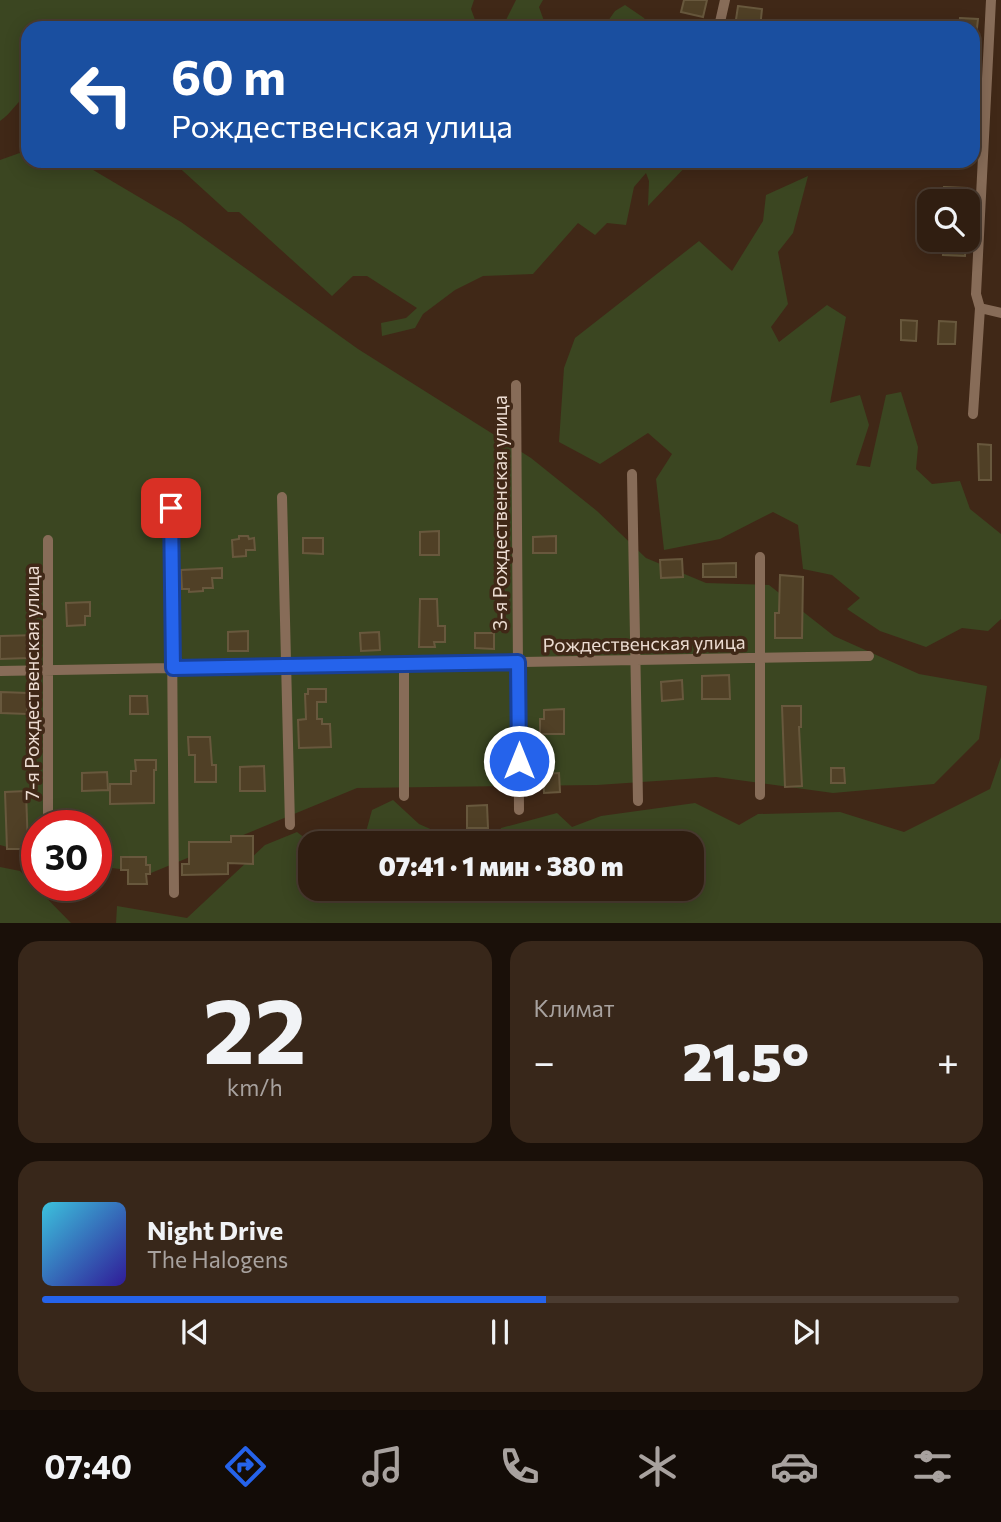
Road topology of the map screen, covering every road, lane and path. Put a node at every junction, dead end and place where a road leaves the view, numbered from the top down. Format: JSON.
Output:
{"nodes":[{"id":1,"x":725,"y":0,"type":"edge"},
{"id":2,"x":991,"y":0,"type":"edge"},
{"id":3,"x":720,"y":21,"type":"edge"},
{"id":4,"x":980,"y":307,"type":"junction"},
{"id":5,"x":1001,"y":313,"type":"edge"},
{"id":6,"x":516,"y":384,"type":"dead end"},
{"id":7,"x":973,"y":414,"type":"dead end"},
{"id":8,"x":632,"y":474,"type":"dead end"},
{"id":9,"x":282,"y":497,"type":"dead end"},
{"id":10,"x":171,"y":508,"type":"dead end"},
{"id":11,"x":48,"y":540,"type":"dead end"},
{"id":12,"x":760,"y":557,"type":"dead end"},
{"id":13,"x":869,"y":656,"type":"dead end"},
{"id":14,"x":760,"y":658,"type":"junction"},
{"id":15,"x":635,"y":660,"type":"junction"},
{"id":16,"x":518,"y":662,"type":"junction"},
{"id":17,"x":404,"y":664,"type":"junction"},
{"id":18,"x":286,"y":666,"type":"junction"},
{"id":19,"x":173,"y":668,"type":"junction"},
{"id":20,"x":48,"y":670,"type":"junction"},
{"id":21,"x":0,"y":671,"type":"edge"},
{"id":22,"x":760,"y":795,"type":"dead end"},
{"id":23,"x":404,"y":796,"type":"dead end"},
{"id":24,"x":638,"y":801,"type":"dead end"},
{"id":25,"x":48,"y":810,"type":"edge"},
{"id":26,"x":519,"y":810,"type":"dead end"},
{"id":27,"x":290,"y":825,"type":"dead end"},
{"id":28,"x":174,"y":893,"type":"dead end"}],
"edges":[{"from":1,"to":3,"type":"street"},
{"from":2,"to":4,"type":"street"},
{"from":4,"to":5,"type":"street"},
{"from":4,"to":7,"type":"street"},
{"from":6,"to":16,"type":"street","name":"3-я Рождественская улица"},
{"from":8,"to":15,"type":"street"},
{"from":9,"to":18,"type":"street"},
{"from":10,"to":19,"type":"street"},
{"from":11,"to":20,"type":"street","name":"7-я Рождественская улица"},
{"from":12,"to":14,"type":"street"},
{"from":13,"to":14,"type":"street","name":"Рождественская улица"},
{"from":14,"to":15,"type":"street","name":"Рождественская улица"},
{"from":14,"to":22,"type":"street"},
{"from":15,"to":16,"type":"street","name":"Рождественская улица"},
{"from":15,"to":24,"type":"street"},
{"from":16,"to":17,"type":"street","name":"Рождественская улица"},
{"from":16,"to":26,"type":"street","name":"3-я Рождественская улица"},
{"from":17,"to":18,"type":"street","name":"Рождественская улица"},
{"from":17,"to":23,"type":"street"},
{"from":18,"to":19,"type":"street","name":"Рождественская улица"},
{"from":18,"to":27,"type":"street"},
{"from":19,"to":20,"type":"street","name":"Рождественская улица"},
{"from":19,"to":28,"type":"street"},
{"from":20,"to":21,"type":"street","name":"Рождественская улица"},
{"from":20,"to":25,"type":"street","name":"7-я Рождественская улица"}]}
